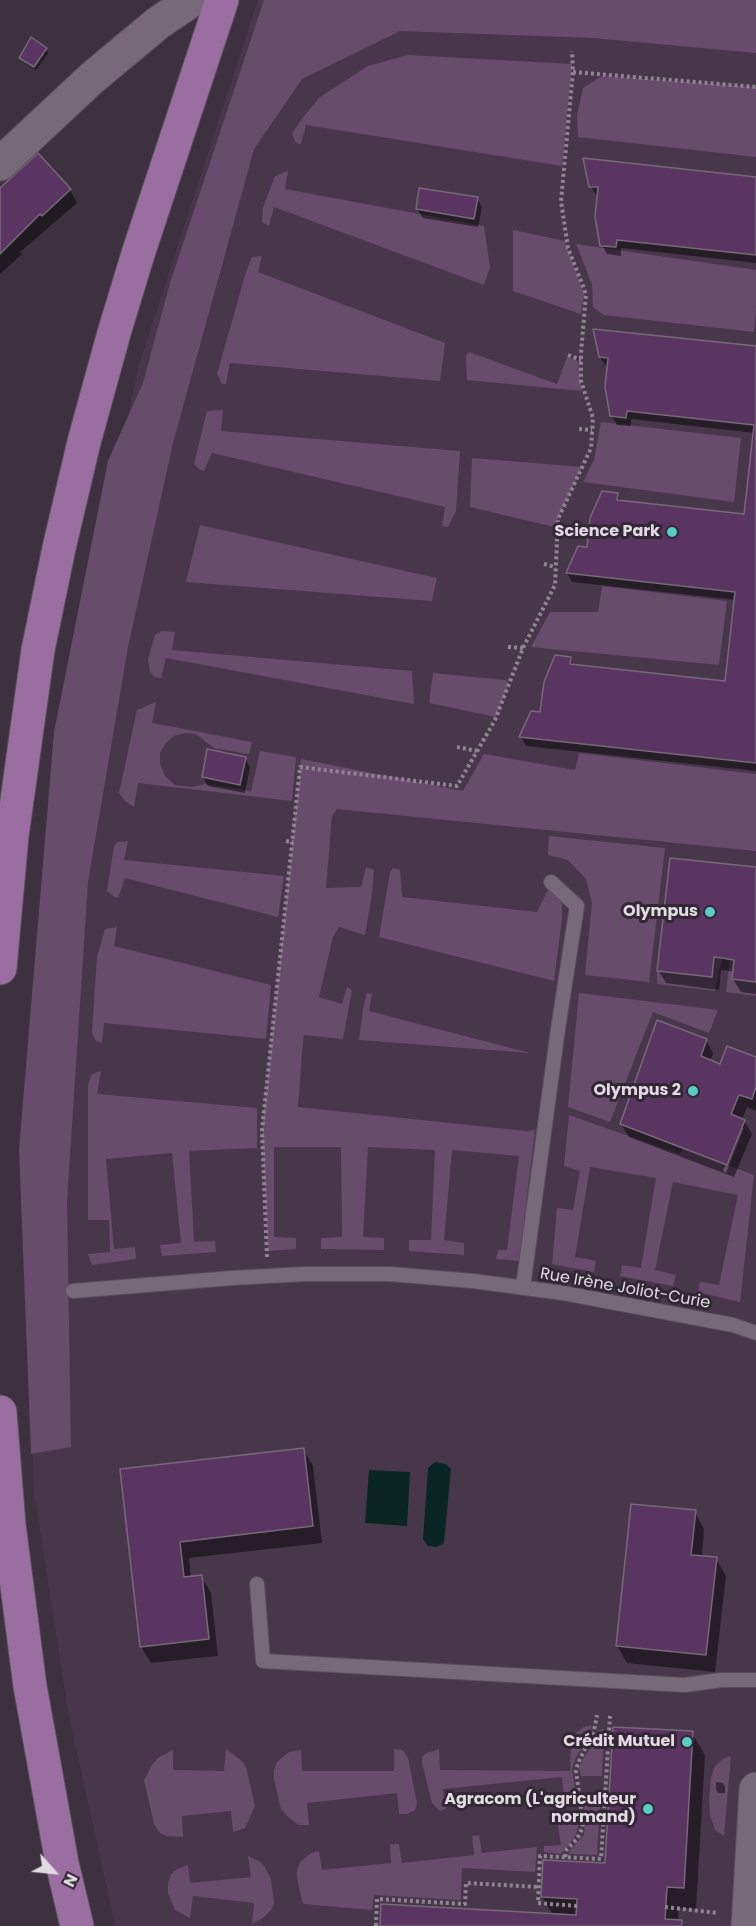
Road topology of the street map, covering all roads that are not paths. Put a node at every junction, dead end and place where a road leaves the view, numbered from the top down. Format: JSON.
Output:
{"nodes":[{"id":1,"x":192,"y":0,"type":"edge"},
{"id":2,"x":222,"y":0,"type":"edge"},
{"id":3,"x":0,"y":164,"type":"edge"},
{"id":4,"x":551,"y":882,"type":"dead end"},
{"id":5,"x":0,"y":968,"type":"edge"},
{"id":6,"x":523,"y":1287,"type":"junction"},
{"id":7,"x":73,"y":1290,"type":"dead end"},
{"id":8,"x":756,"y":1333,"type":"edge"},
{"id":9,"x":0,"y":1412,"type":"edge"},
{"id":10,"x":256,"y":1584,"type":"dead end"},
{"id":11,"x":756,"y":1680,"type":"edge"},
{"id":12,"x":756,"y":1789,"type":"edge"},
{"id":13,"x":736,"y":1920,"type":"edge"},
{"id":14,"x":77,"y":1926,"type":"edge"}],
"edges":[{"from":1,"to":3,"type":"street"},
{"from":2,"to":5,"type":"main road"},
{"from":4,"to":6,"type":"lane"},
{"from":6,"to":7,"type":"lane","name":"Rue Irène Joliot-Curie"},
{"from":6,"to":8,"type":"lane","name":"Rue Irène Joliot-Curie"},
{"from":9,"to":14,"type":"main road"},
{"from":10,"to":11,"type":"lane"},
{"from":12,"to":13,"type":"street"}]}
